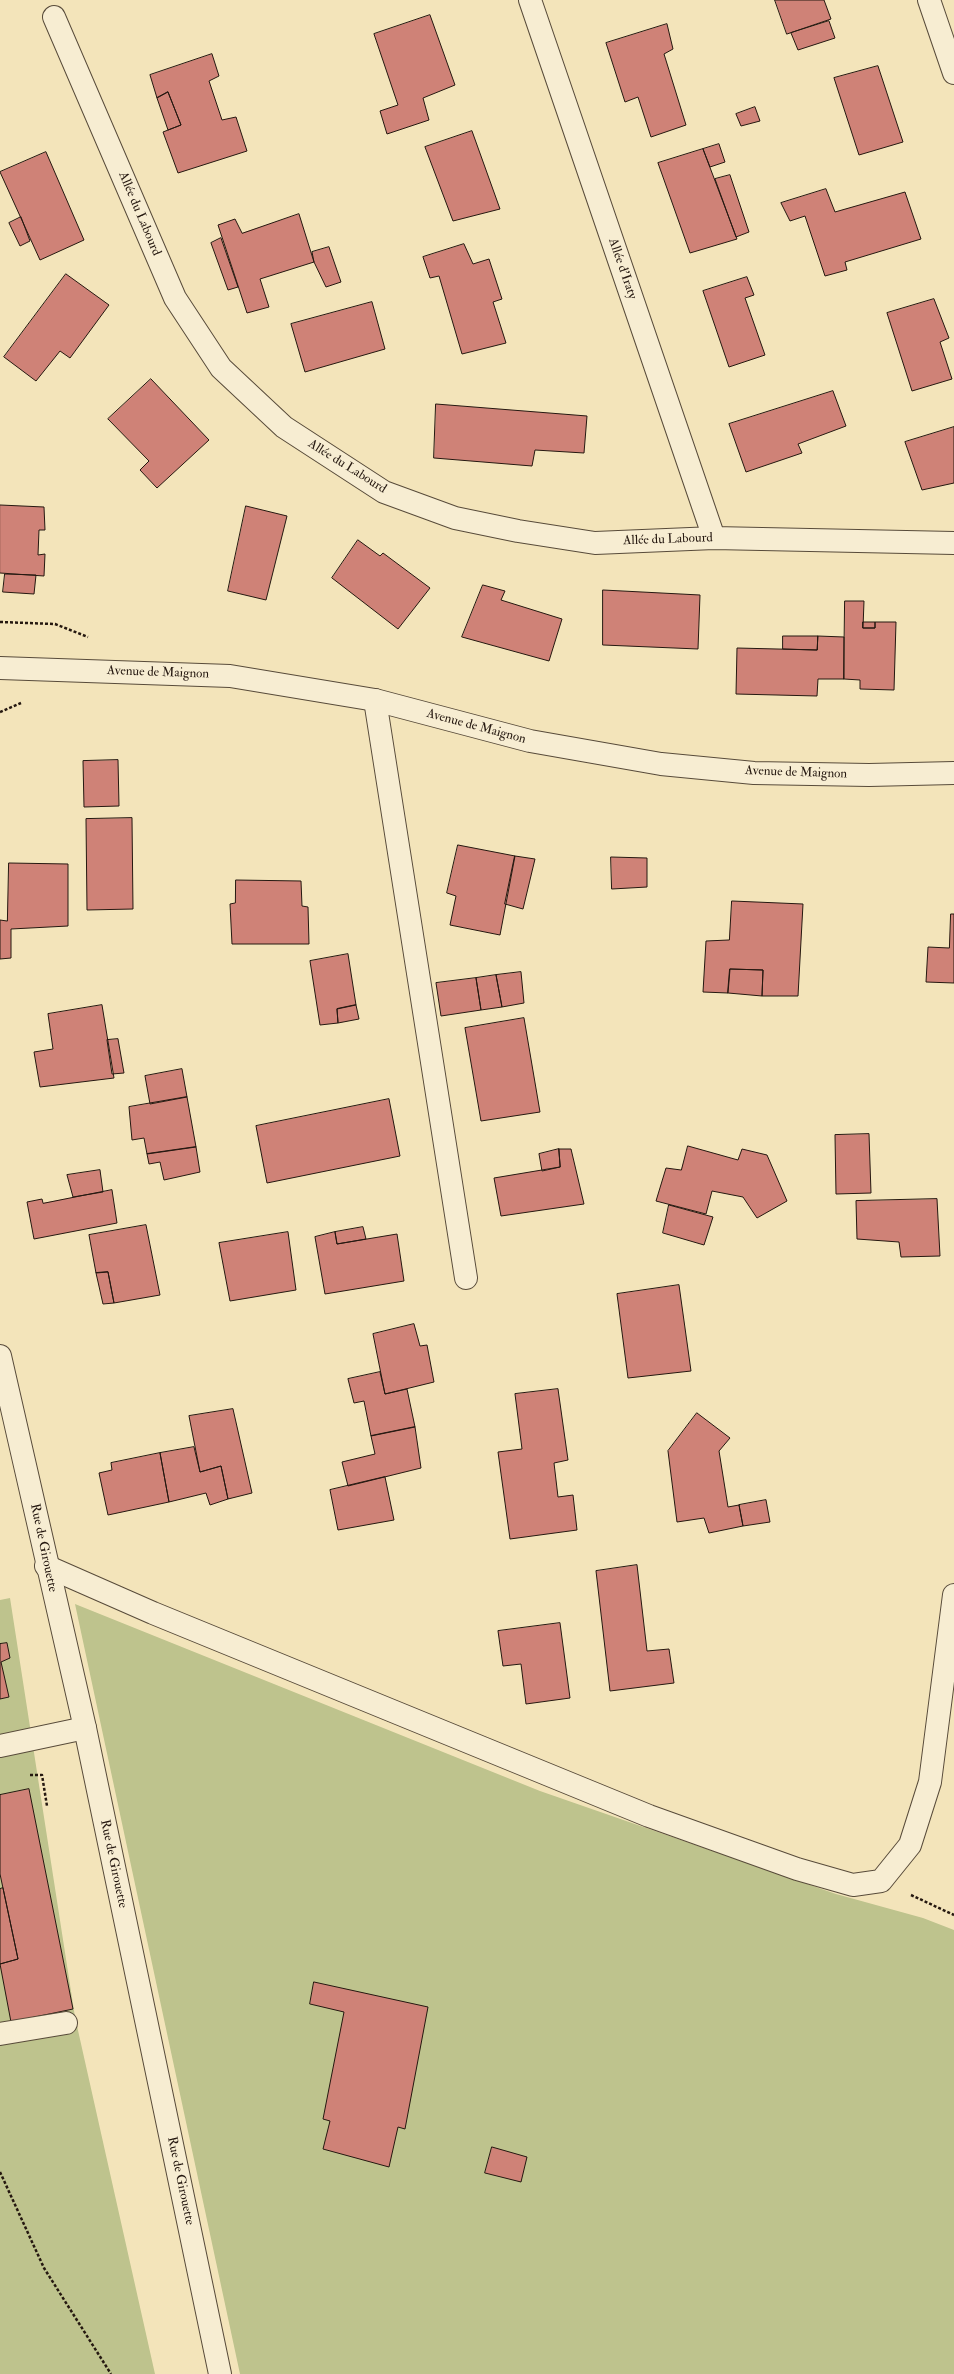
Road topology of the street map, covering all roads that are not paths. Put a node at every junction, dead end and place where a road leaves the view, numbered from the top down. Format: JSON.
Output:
{"nodes":[{"id":1,"x":530,"y":0,"type":"edge"},
{"id":2,"x":929,"y":0,"type":"edge"},
{"id":3,"x":54,"y":18,"type":"dead end"},
{"id":4,"x":954,"y":73,"type":"edge"},
{"id":5,"x":714,"y":538,"type":"junction"},
{"id":6,"x":954,"y":543,"type":"edge"},
{"id":7,"x":0,"y":668,"type":"edge"},
{"id":8,"x":375,"y":700,"type":"junction"},
{"id":9,"x":954,"y":773,"type":"edge"},
{"id":10,"x":466,"y":1278,"type":"dead end"},
{"id":11,"x":0,"y":1356,"type":"edge"},
{"id":12,"x":46,"y":1566,"type":"junction"},
{"id":13,"x":954,"y":1595,"type":"edge"},
{"id":14,"x":84,"y":1728,"type":"junction"},
{"id":15,"x":0,"y":1746,"type":"edge"},
{"id":16,"x":66,"y":2023,"type":"dead end"},
{"id":17,"x":0,"y":2034,"type":"edge"},
{"id":18,"x":220,"y":2374,"type":"edge"}],
"edges":[{"from":1,"to":5,"type":"street","name":"Allée d'Iraty"},
{"from":2,"to":4,"type":"street"},
{"from":3,"to":5,"type":"street","name":"Allée du Labourd"},
{"from":5,"to":6,"type":"street","name":"Allée du Labourd"},
{"from":7,"to":8,"type":"street","name":"Avenue de Maignon"},
{"from":8,"to":9,"type":"street","name":"Avenue de Maignon"},
{"from":8,"to":10,"type":"street"},
{"from":11,"to":12,"type":"street","name":"Rue de Girouette"},
{"from":12,"to":13,"type":"street"},
{"from":12,"to":14,"type":"street","name":"Rue de Girouette"},
{"from":14,"to":15,"type":"street"},
{"from":14,"to":18,"type":"street","name":"Rue de Girouette"},
{"from":16,"to":17,"type":"street"}]}
